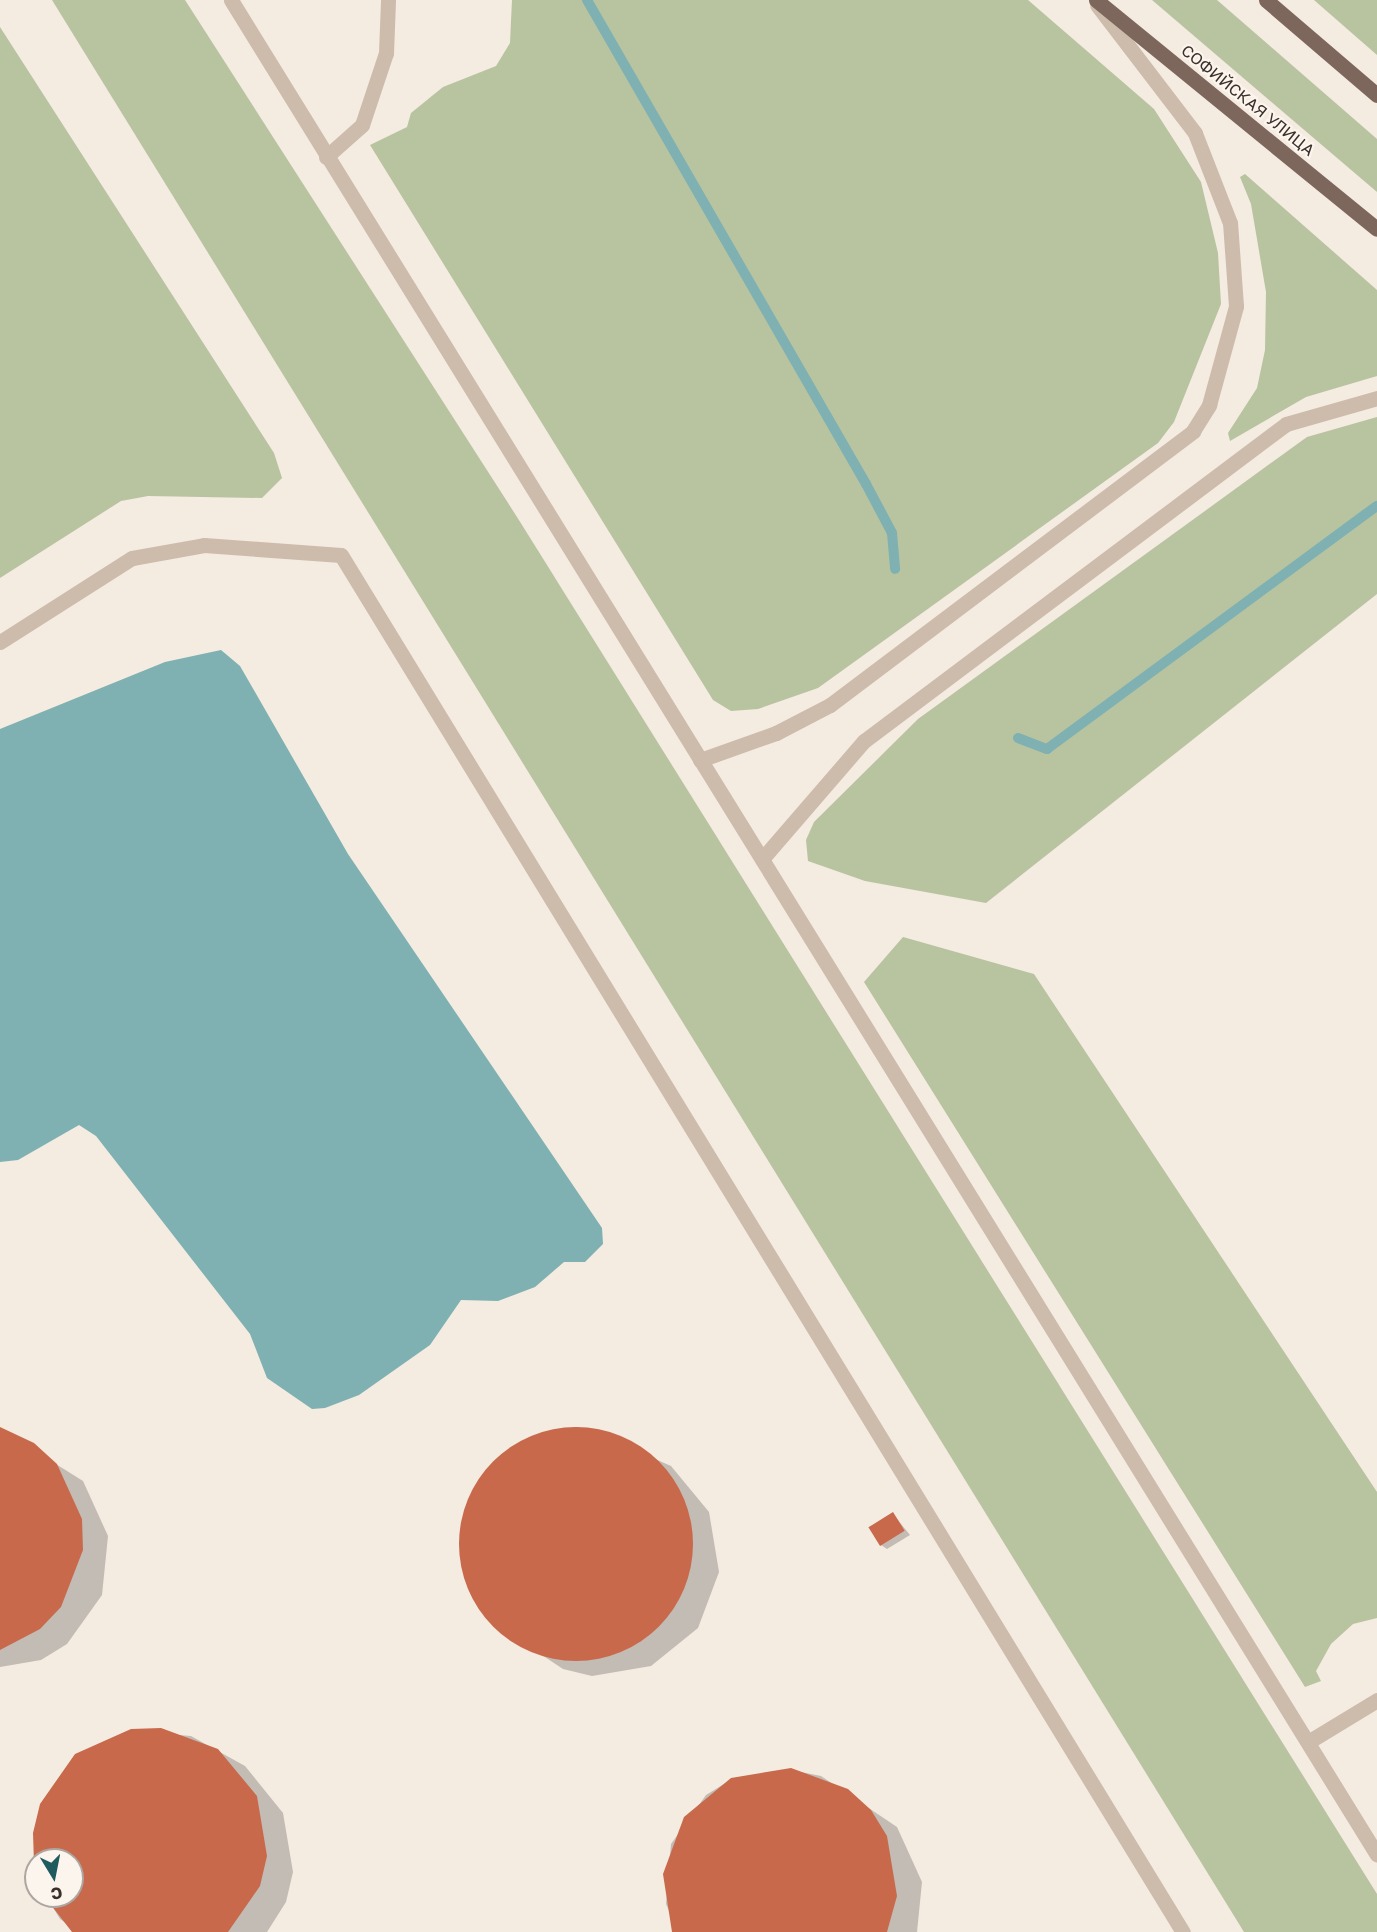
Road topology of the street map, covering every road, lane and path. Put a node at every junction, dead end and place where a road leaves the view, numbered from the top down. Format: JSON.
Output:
{"nodes":[{"id":1,"x":231,"y":0,"type":"edge"},
{"id":2,"x":388,"y":0,"type":"edge"},
{"id":3,"x":1095,"y":0,"type":"edge"},
{"id":4,"x":1266,"y":0,"type":"edge"},
{"id":5,"x":1377,"y":95,"type":"edge"},
{"id":6,"x":326,"y":157,"type":"junction"},
{"id":7,"x":1377,"y":229,"type":"edge"},
{"id":8,"x":1377,"y":398,"type":"edge"},
{"id":9,"x":0,"y":642,"type":"edge"},
{"id":10,"x":700,"y":760,"type":"junction"},
{"id":11,"x":762,"y":859,"type":"junction"},
{"id":12,"x":1377,"y":1700,"type":"edge"},
{"id":13,"x":1308,"y":1742,"type":"junction"},
{"id":14,"x":1377,"y":1855,"type":"edge"},
{"id":15,"x":1183,"y":1932,"type":"edge"}],
"edges":[{"from":1,"to":6,"type":"street"},
{"from":2,"to":6,"type":"street"},
{"from":3,"to":7,"type":"main road","name":"СОФИЙСКАЯ УЛИЦА"},
{"from":3,"to":10,"type":"street"},
{"from":4,"to":5,"type":"main road"},
{"from":6,"to":10,"type":"street"},
{"from":8,"to":11,"type":"street"},
{"from":9,"to":15,"type":"street"},
{"from":10,"to":11,"type":"street"},
{"from":11,"to":13,"type":"street"},
{"from":12,"to":13,"type":"street"},
{"from":13,"to":14,"type":"street"}]}
